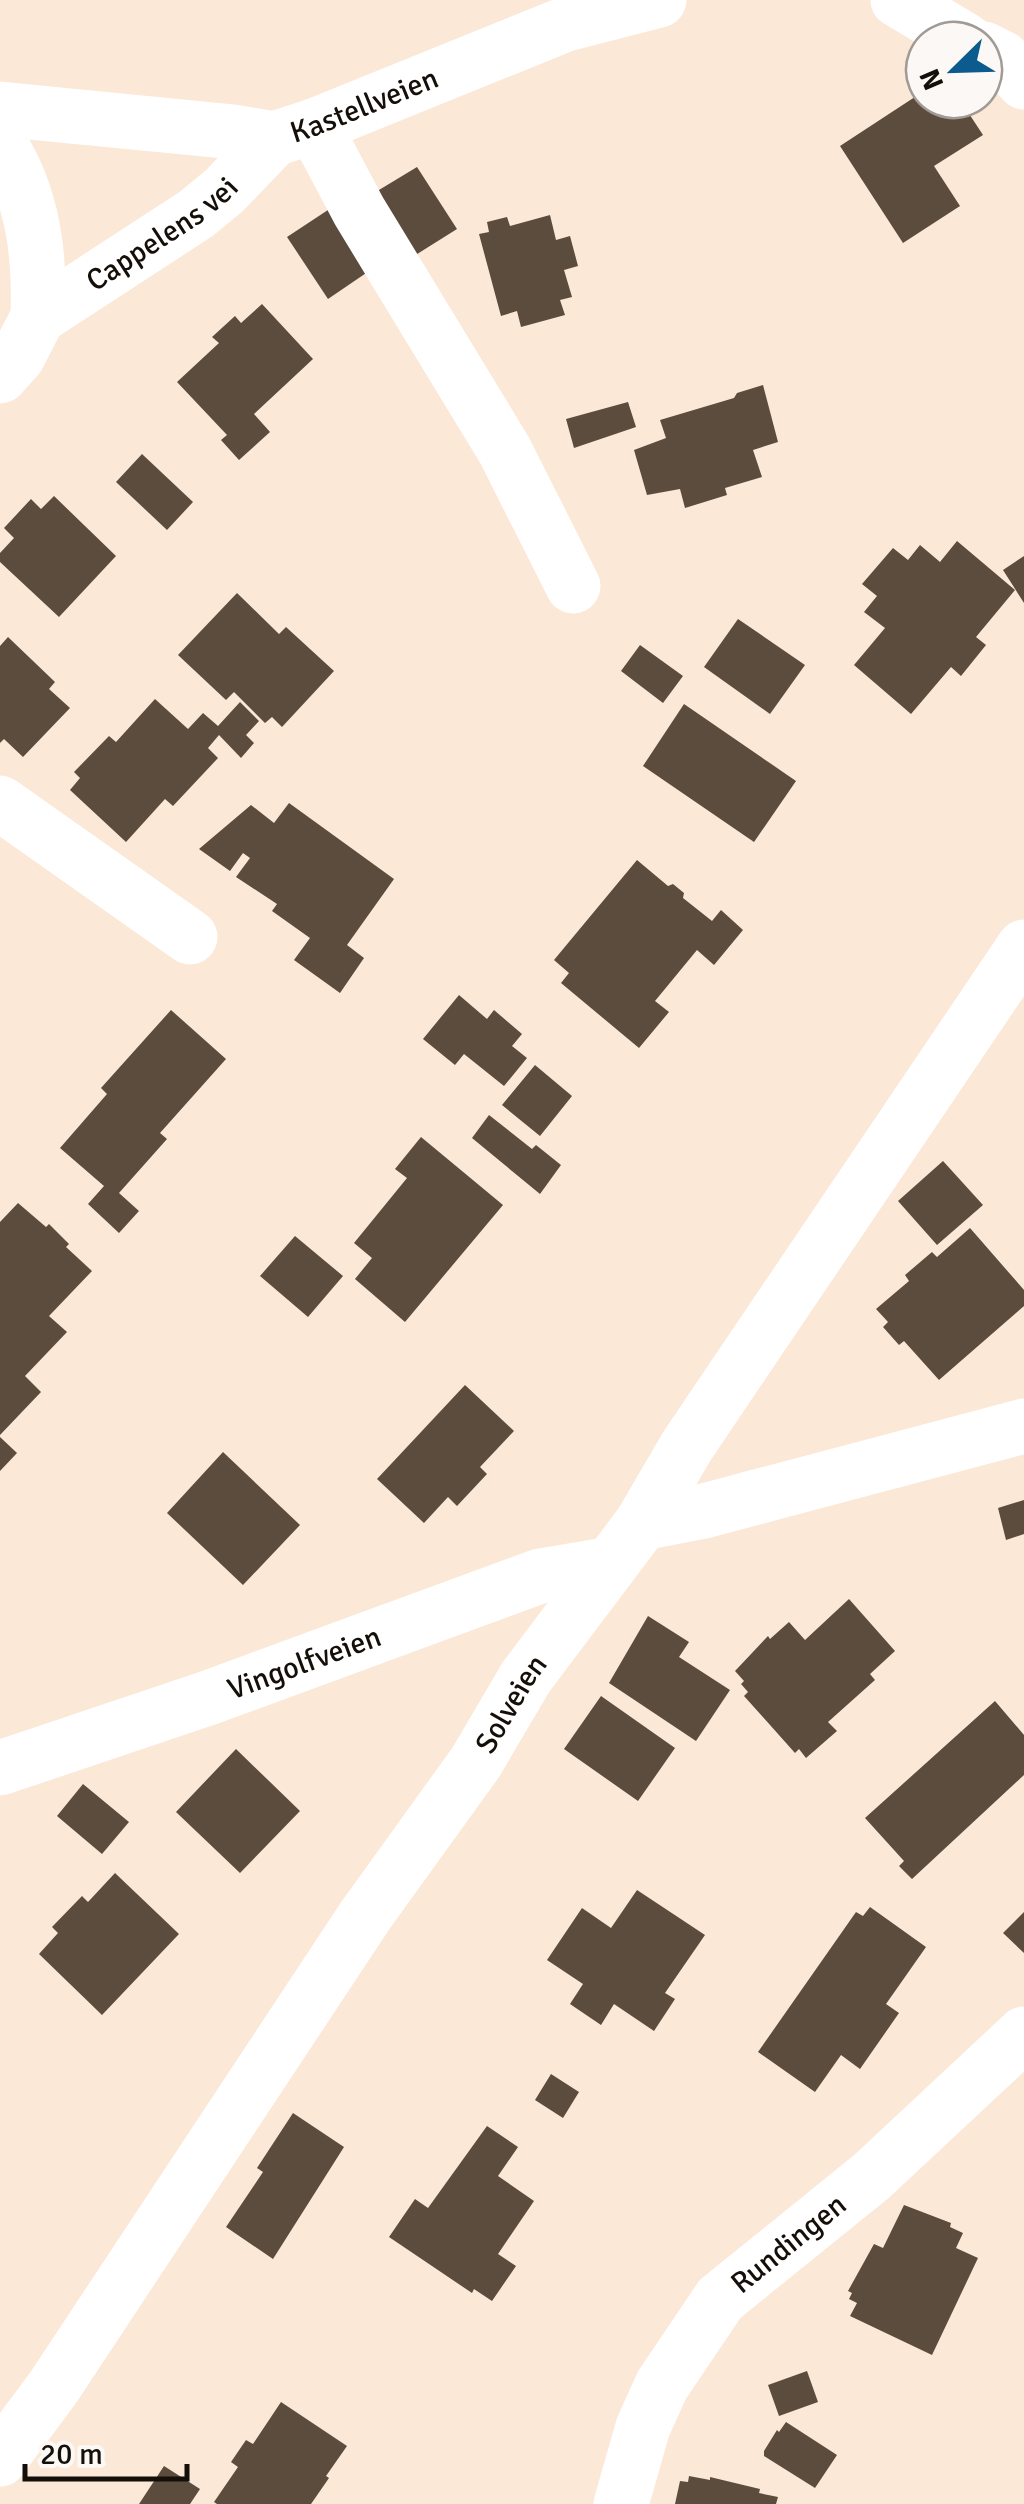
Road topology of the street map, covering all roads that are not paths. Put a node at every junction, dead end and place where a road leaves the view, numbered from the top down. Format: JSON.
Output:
{"nodes":[{"id":1,"x":659,"y":0,"type":"edge"},
{"id":2,"x":898,"y":0,"type":"edge"},
{"id":3,"x":932,"y":20,"type":"edge"},
{"id":4,"x":1004,"y":60,"type":"edge"},
{"id":5,"x":1024,"y":82,"type":"edge"},
{"id":6,"x":0,"y":109,"type":"edge"},
{"id":7,"x":294,"y":132,"type":"junction"},
{"id":8,"x":0,"y":144,"type":"edge"},
{"id":9,"x":38,"y":317,"type":"junction"},
{"id":10,"x":0,"y":376,"type":"edge"},
{"id":11,"x":573,"y":586,"type":"dead end"},
{"id":12,"x":0,"y":803,"type":"edge"},
{"id":13,"x":190,"y":937,"type":"dead end"},
{"id":14,"x":1024,"y":947,"type":"edge"},
{"id":15,"x":1024,"y":1426,"type":"edge"},
{"id":16,"x":627,"y":1543,"type":"junction"},
{"id":17,"x":0,"y":1768,"type":"edge"},
{"id":18,"x":1024,"y":2034,"type":"edge"},
{"id":19,"x":0,"y":2459,"type":"edge"},
{"id":20,"x":620,"y":2504,"type":"edge"}],
"edges":[{"from":1,"to":7,"type":"street","name":"Kastellveien"},
{"from":2,"to":3,"type":"street"},
{"from":4,"to":5,"type":"street"},
{"from":6,"to":7,"type":"street","name":"Kastellveien"},
{"from":7,"to":9,"type":"street","name":"Cappelens vei"},
{"from":7,"to":11,"type":"street"},
{"from":8,"to":9,"type":"street","name":"Cappelens vei"},
{"from":9,"to":10,"type":"street","name":"Cappelens vei"},
{"from":12,"to":13,"type":"street"},
{"from":14,"to":16,"type":"street","name":"Solveien"},
{"from":15,"to":16,"type":"street","name":"Vingolfveien"},
{"from":16,"to":17,"type":"street","name":"Vingolfveien"},
{"from":16,"to":19,"type":"street","name":"Solveien"},
{"from":18,"to":20,"type":"street","name":"Rundingen"}]}
